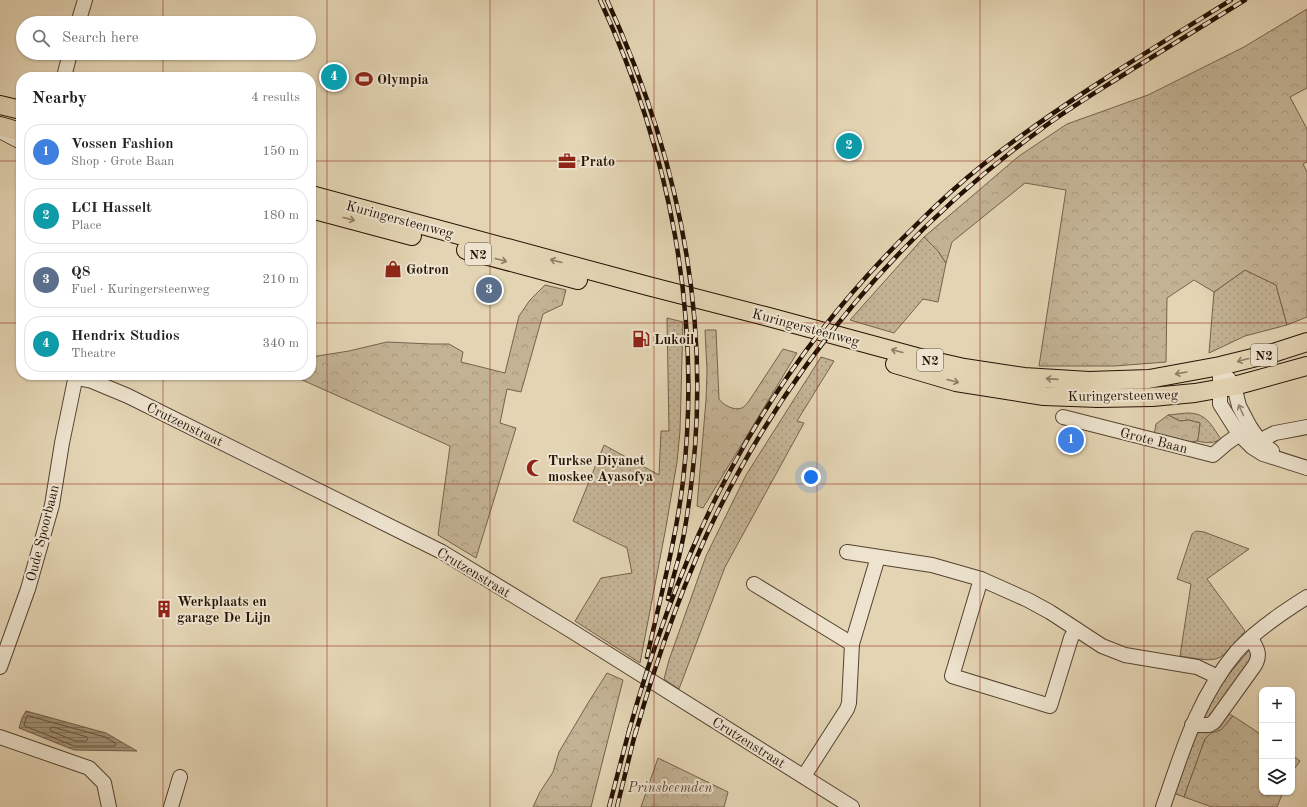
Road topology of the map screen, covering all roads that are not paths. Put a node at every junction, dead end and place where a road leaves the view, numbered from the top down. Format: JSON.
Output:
{"nodes":[{"id":1,"x":85,"y":0,"type":"edge"},
{"id":2,"x":80,"y":16,"type":"edge"},
{"id":3,"x":68,"y":60,"type":"edge"},
{"id":4,"x":65,"y":72,"type":"edge"},
{"id":5,"x":0,"y":105,"type":"edge"},
{"id":6,"x":16,"y":109,"type":"edge"},
{"id":7,"x":0,"y":126,"type":"edge"},
{"id":8,"x":0,"y":130,"type":"edge"},
{"id":9,"x":16,"y":131,"type":"edge"},
{"id":10,"x":16,"y":139,"type":"edge"},
{"id":11,"x":316,"y":196,"type":"edge"},
{"id":12,"x":316,"y":209,"type":"edge"},
{"id":13,"x":1307,"y":342,"type":"edge"},
{"id":14,"x":1220,"y":366,"type":"junction"},
{"id":15,"x":1307,"y":366,"type":"edge"},
{"id":16,"x":75,"y":380,"type":"edge"},
{"id":17,"x":89,"y":380,"type":"edge"},
{"id":18,"x":1227,"y":387,"type":"junction"},
{"id":19,"x":1063,"y":417,"type":"dead end"},
{"id":20,"x":1307,"y":427,"type":"edge"},
{"id":21,"x":1245,"y":431,"type":"junction"},
{"id":22,"x":1256,"y":444,"type":"junction"},
{"id":23,"x":1307,"y":468,"type":"edge"},
{"id":24,"x":847,"y":552,"type":"dead end"},
{"id":25,"x":878,"y":557,"type":"junction"},
{"id":26,"x":981,"y":579,"type":"junction"},
{"id":27,"x":754,"y":584,"type":"dead end"},
{"id":28,"x":1307,"y":597,"type":"edge"},
{"id":29,"x":1076,"y":629,"type":"junction"},
{"id":30,"x":1251,"y":638,"type":"junction"},
{"id":31,"x":852,"y":644,"type":"junction"},
{"id":32,"x":0,"y":667,"type":"edge"},
{"id":33,"x":1218,"y":677,"type":"junction"},
{"id":34,"x":1192,"y":725,"type":"junction"},
{"id":35,"x":0,"y":737,"type":"edge"},
{"id":36,"x":804,"y":776,"type":"junction"},
{"id":37,"x":180,"y":777,"type":"dead end"},
{"id":38,"x":110,"y":807,"type":"edge"},
{"id":39,"x":171,"y":807,"type":"edge"},
{"id":40,"x":852,"y":807,"type":"edge"},
{"id":41,"x":1163,"y":807,"type":"edge"}],
"edges":[{"from":1,"to":2,"type":"street"},
{"from":3,"to":4,"type":"street"},
{"from":5,"to":6,"type":"main road"},
{"from":7,"to":9,"type":"main road"},
{"from":8,"to":10,"type":"street"},
{"from":14,"to":11,"type":"main road","name":"Kuringersteenweg","number":"N2","one_way":true},
{"from":12,"to":18,"type":"main road","name":"Kuringersteenweg","number":"N2","one_way":true},
{"from":13,"to":14,"type":"main road","name":"Kuringersteenweg","number":"N2","one_way":true},
{"from":14,"to":18,"type":"street"},
{"from":15,"to":18,"type":"main road","name":"Kuringersteenweg","number":"N2"},
{"from":16,"to":32,"type":"street","name":"Oude Spoorbaan"},
{"from":17,"to":36,"type":"street","name":"Crutzenstraat"},
{"from":18,"to":21,"type":"street"},
{"from":19,"to":21,"type":"street","name":"Grote Baan"},
{"from":20,"to":22,"type":"street"},
{"from":21,"to":22,"type":"street"},
{"from":22,"to":23,"type":"street"},
{"from":24,"to":25,"type":"street"},
{"from":25,"to":26,"type":"street"},
{"from":25,"to":31,"type":"street"},
{"from":26,"to":29,"type":"street"},
{"from":26,"to":29,"type":"street"},
{"from":27,"to":31,"type":"street"},
{"from":28,"to":30,"type":"street"},
{"from":29,"to":33,"type":"street"},
{"from":30,"to":33,"type":"street"},
{"from":30,"to":34,"type":"street"},
{"from":31,"to":36,"type":"street"},
{"from":33,"to":34,"type":"street"},
{"from":34,"to":41,"type":"street"},
{"from":35,"to":38,"type":"street"},
{"from":36,"to":40,"type":"street","name":"Crutzenstraat"},
{"from":37,"to":39,"type":"street"}]}
